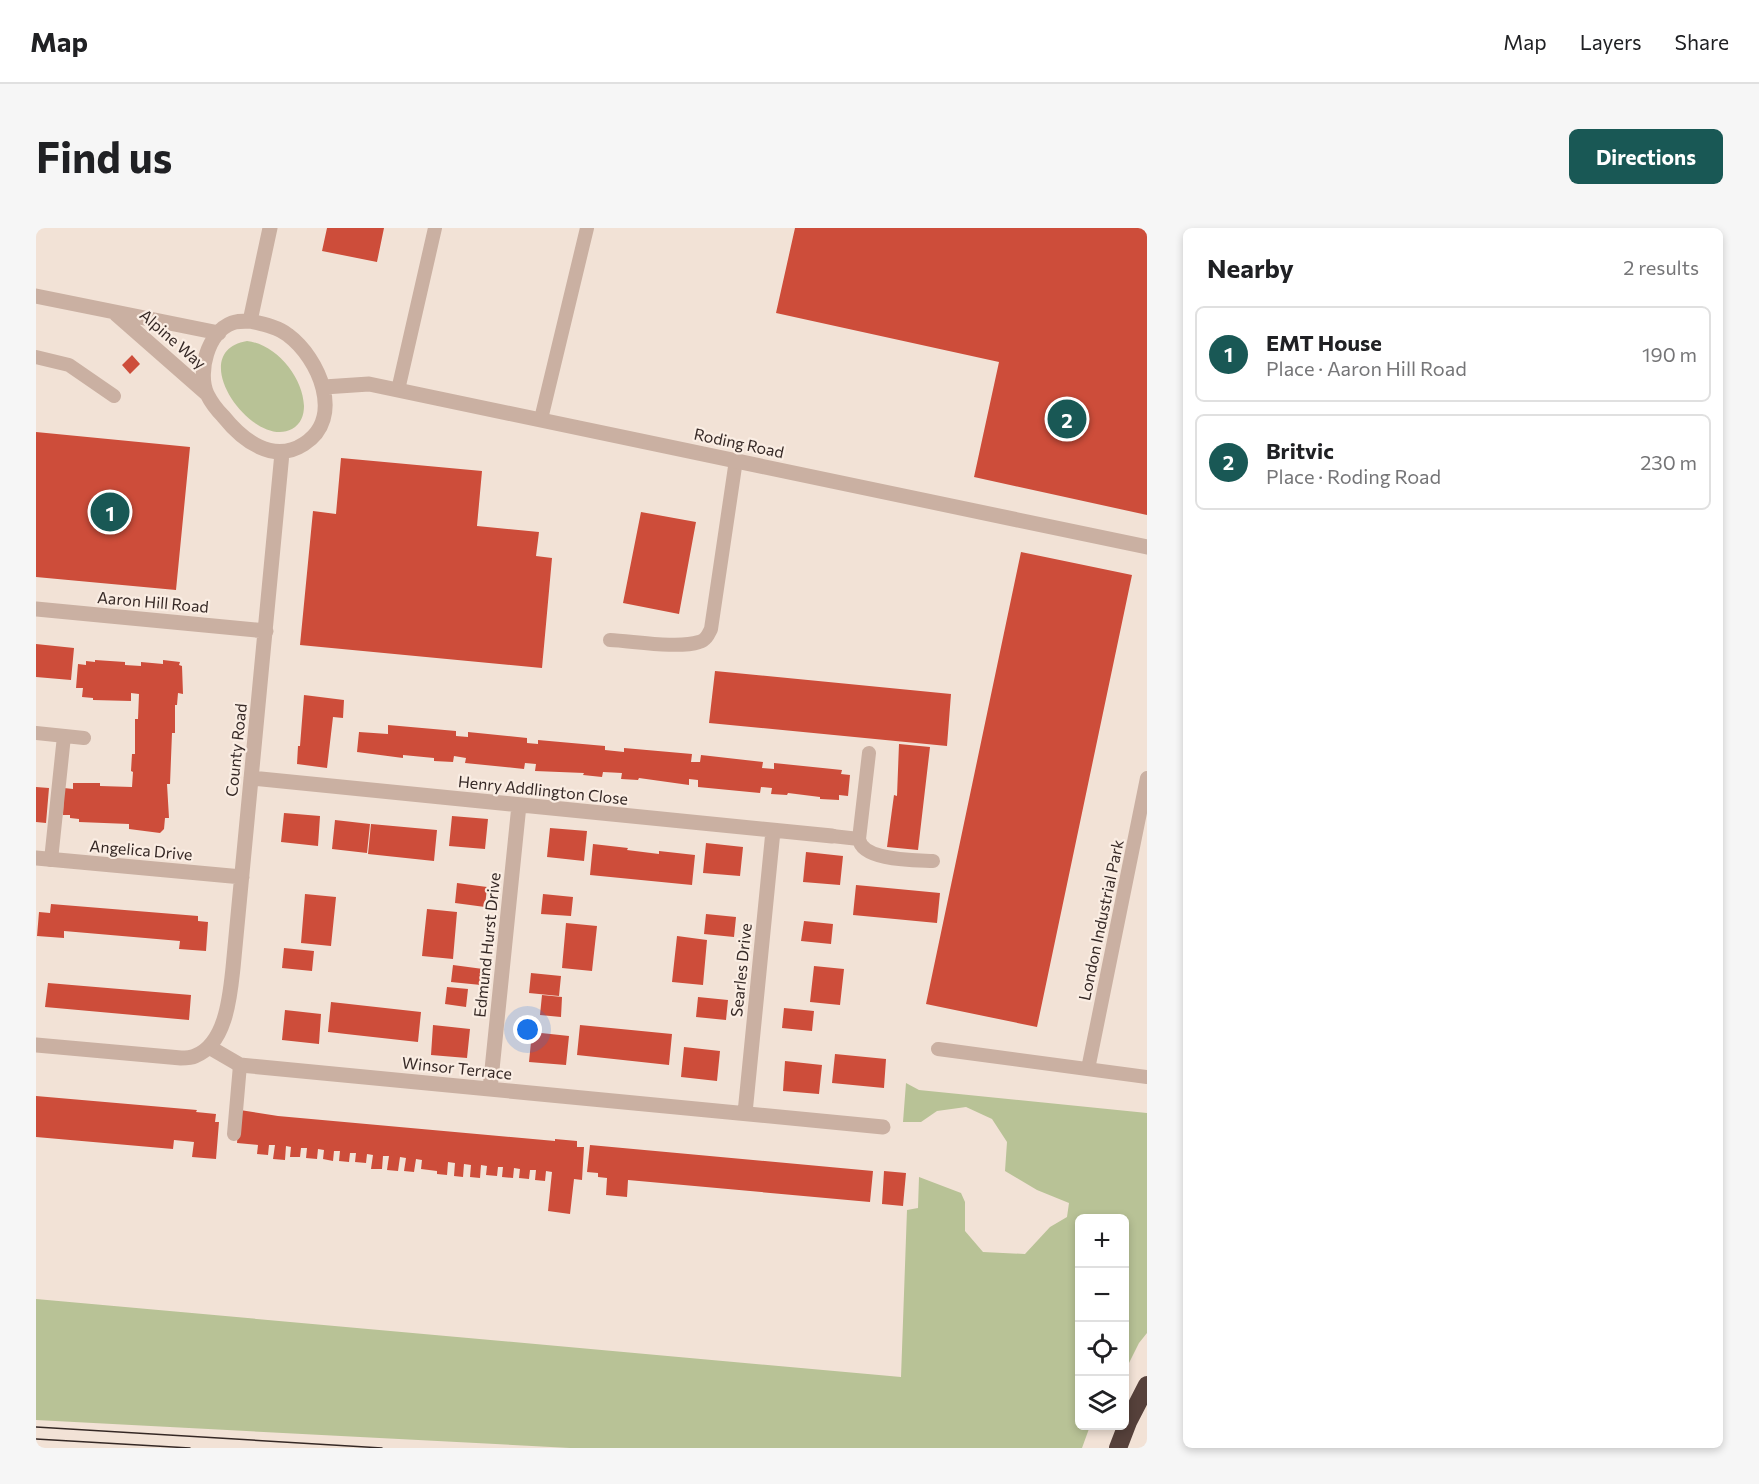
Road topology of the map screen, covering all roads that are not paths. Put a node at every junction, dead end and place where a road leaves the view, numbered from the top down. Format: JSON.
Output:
{"nodes":[{"id":1,"x":270,"y":228,"type":"edge"},
{"id":2,"x":435,"y":228,"type":"edge"},
{"id":3,"x":587,"y":228,"type":"edge"},
{"id":4,"x":36,"y":296,"type":"edge"},
{"id":5,"x":115,"y":313,"type":"junction"},
{"id":6,"x":250,"y":321,"type":"junction"},
{"id":7,"x":219,"y":333,"type":"junction"},
{"id":8,"x":36,"y":357,"type":"edge"},
{"id":9,"x":324,"y":387,"type":"junction"},
{"id":10,"x":398,"y":390,"type":"junction"},
{"id":11,"x":206,"y":393,"type":"junction"},
{"id":12,"x":114,"y":396,"type":"dead end"},
{"id":13,"x":541,"y":419,"type":"junction"},
{"id":14,"x":282,"y":453,"type":"junction"},
{"id":15,"x":736,"y":460,"type":"junction"},
{"id":16,"x":1147,"y":547,"type":"edge"},
{"id":17,"x":36,"y":609,"type":"edge"},
{"id":18,"x":266,"y":631,"type":"junction"},
{"id":19,"x":610,"y":640,"type":"dead end"},
{"id":20,"x":36,"y":733,"type":"edge"},
{"id":21,"x":64,"y":736,"type":"junction"},
{"id":22,"x":84,"y":738,"type":"dead end"},
{"id":23,"x":870,"y":753,"type":"dead end"},
{"id":24,"x":251,"y":778,"type":"junction"},
{"id":25,"x":1147,"y":778,"type":"edge"},
{"id":26,"x":519,"y":805,"type":"junction"},
{"id":27,"x":773,"y":831,"type":"junction"},
{"id":28,"x":832,"y":836,"type":"joint"},
{"id":29,"x":859,"y":839,"type":"junction"},
{"id":30,"x":44,"y":859,"type":"edge"},
{"id":31,"x":933,"y":861,"type":"dead end"},
{"id":32,"x":242,"y":877,"type":"junction"},
{"id":33,"x":36,"y":1045,"type":"edge"},
{"id":34,"x":209,"y":1047,"type":"junction"},
{"id":35,"x":938,"y":1049,"type":"dead end"},
{"id":36,"x":240,"y":1065,"type":"junction"},
{"id":37,"x":1088,"y":1069,"type":"junction"},
{"id":38,"x":1147,"y":1077,"type":"edge"},
{"id":39,"x":490,"y":1089,"type":"junction"},
{"id":40,"x":745,"y":1113,"type":"junction"},
{"id":41,"x":883,"y":1127,"type":"dead end"},
{"id":42,"x":234,"y":1134,"type":"dead end"},
{"id":43,"x":1147,"y":1385,"type":"edge"},
{"id":44,"x":1147,"y":1404,"type":"edge"},
{"id":45,"x":1129,"y":1420,"type":"edge"},
{"id":46,"x":1129,"y":1421,"type":"edge"},
{"id":47,"x":1125,"y":1430,"type":"edge"},
{"id":48,"x":1118,"y":1448,"type":"edge"}],
"edges":[{"from":1,"to":6,"type":"street"},
{"from":2,"to":10,"type":"lane"},
{"from":3,"to":13,"type":"lane"},
{"from":4,"to":5,"type":"street","name":"Alpine Way"},
{"from":5,"to":7,"type":"street","name":"Alpine Way"},
{"from":5,"to":11,"type":"street","name":"Alpine Way"},
{"from":6,"to":7,"type":"street"},
{"from":6,"to":9,"type":"street"},
{"from":7,"to":11,"type":"street","name":"Alpine Way"},
{"from":8,"to":12,"type":"lane"},
{"from":9,"to":10,"type":"street","name":"Roding Road"},
{"from":9,"to":14,"type":"street"},
{"from":10,"to":13,"type":"street","name":"Roding Road"},
{"from":11,"to":14,"type":"street","name":"Alpine Way"},
{"from":13,"to":15,"type":"street","name":"Roding Road"},
{"from":14,"to":18,"type":"street","name":"County Road"},
{"from":15,"to":16,"type":"street","name":"Roding Road"},
{"from":15,"to":19,"type":"lane"},
{"from":17,"to":18,"type":"street","name":"Aaron Hill Road"},
{"from":18,"to":24,"type":"street","name":"County Road"},
{"from":20,"to":21,"type":"lane"},
{"from":21,"to":22,"type":"lane"},
{"from":21,"to":30,"type":"lane"},
{"from":23,"to":29,"type":"lane"},
{"from":24,"to":26,"type":"street","name":"Henry Addlington Close"},
{"from":24,"to":32,"type":"street","name":"County Road"},
{"from":25,"to":37,"type":"lane","name":"London Industrial Park"},
{"from":26,"to":27,"type":"street","name":"Henry Addlington Close"},
{"from":26,"to":39,"type":"street","name":"Edmund Hurst Drive"},
{"from":27,"to":28,"type":"street","name":"Henry Addlington Close"},
{"from":27,"to":40,"type":"street","name":"Searles Drive"},
{"from":28,"to":29,"type":"lane"},
{"from":29,"to":31,"type":"lane"},
{"from":30,"to":32,"type":"street","name":"Angelica Drive"},
{"from":32,"to":34,"type":"street","name":"County Road"},
{"from":33,"to":34,"type":"street"},
{"from":34,"to":36,"type":"street","name":"Winsor Terrace"},
{"from":35,"to":37,"type":"lane"},
{"from":36,"to":39,"type":"street","name":"Winsor Terrace"},
{"from":36,"to":42,"type":"lane"},
{"from":37,"to":38,"type":"lane"},
{"from":39,"to":40,"type":"street","name":"Winsor Terrace"},
{"from":40,"to":41,"type":"street","name":"Winsor Terrace"},
{"from":43,"to":45,"type":"highway"},
{"from":44,"to":46,"type":"highway"},
{"from":47,"to":48,"type":"highway"}]}
